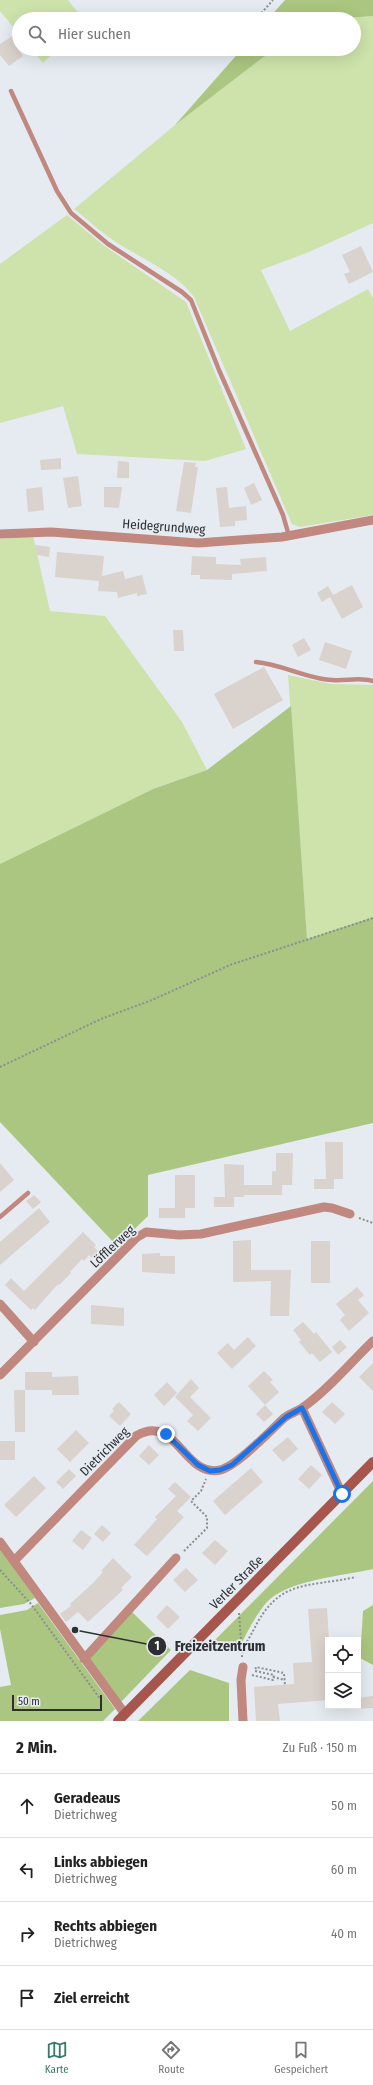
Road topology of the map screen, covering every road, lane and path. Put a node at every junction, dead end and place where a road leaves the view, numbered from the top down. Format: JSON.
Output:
{"nodes":[{"id":1,"x":273,"y":0,"type":"edge"},
{"id":2,"x":262,"y":12,"type":"edge"},
{"id":3,"x":11,"y":91,"type":"dead end"},
{"id":4,"x":373,"y":520,"type":"edge"},
{"id":5,"x":0,"y":534,"type":"edge"},
{"id":6,"x":290,"y":536,"type":"junction"},
{"id":7,"x":256,"y":662,"type":"dead end"},
{"id":8,"x":373,"y":681,"type":"edge"},
{"id":9,"x":373,"y":918,"type":"edge"},
{"id":10,"x":0,"y":1067,"type":"edge"},
{"id":11,"x":28,"y":1193,"type":"dead end"},
{"id":12,"x":350,"y":1214,"type":"joint"},
{"id":13,"x":0,"y":1217,"type":"edge"},
{"id":14,"x":373,"y":1224,"type":"edge"},
{"id":15,"x":0,"y":1304,"type":"edge"},
{"id":16,"x":373,"y":1341,"type":"edge"},
{"id":17,"x":34,"y":1342,"type":"junction"},
{"id":18,"x":0,"y":1375,"type":"edge"},
{"id":19,"x":302,"y":1408,"type":"junction"},
{"id":20,"x":373,"y":1462,"type":"edge"},
{"id":21,"x":210,"y":1471,"type":"junction"},
{"id":22,"x":342,"y":1494,"type":"junction"},
{"id":23,"x":0,"y":1542,"type":"edge"},
{"id":24,"x":176,"y":1558,"type":"joint"},
{"id":25,"x":14,"y":1561,"type":"junction"},
{"id":26,"x":0,"y":1570,"type":"edge"},
{"id":27,"x":356,"y":1577,"type":"dead end"},
{"id":28,"x":232,"y":1605,"type":"junction"},
{"id":29,"x":242,"y":1654,"type":"junction"},
{"id":30,"x":84,"y":1659,"type":"junction"},
{"id":31,"x":242,"y":1670,"type":"junction"},
{"id":32,"x":273,"y":1677,"type":"junction"},
{"id":33,"x":285,"y":1680,"type":"junction"},
{"id":34,"x":285,"y":1685,"type":"dead end"},
{"id":35,"x":102,"y":1703,"type":"dead end"},
{"id":36,"x":121,"y":1717,"type":"edge"},
{"id":37,"x":243,"y":1721,"type":"edge"}],
"edges":[{"from":1,"to":2,"type":"path"},
{"from":3,"to":6,"type":"lane"},
{"from":4,"to":6,"type":"street","name":"Heidegrundweg"},
{"from":5,"to":6,"type":"street","name":"Heidegrundweg"},
{"from":7,"to":8,"type":"lane"},
{"from":9,"to":10,"type":"path"},
{"from":11,"to":13,"type":"lane"},
{"from":12,"to":14,"type":"path"},
{"from":12,"to":17,"type":"street","name":"Löfflerweg"},
{"from":15,"to":17,"type":"street"},
{"from":16,"to":19,"type":"street"},
{"from":17,"to":18,"type":"street","name":"Löfflerweg"},
{"from":19,"to":21,"type":"street"},
{"from":19,"to":22,"type":"street"},
{"from":20,"to":22,"type":"main road","name":"Verler Straße"},
{"from":21,"to":24,"type":"path"},
{"from":21,"to":25,"type":"street","name":"Dietrichweg"},
{"from":22,"to":28,"type":"main road","name":"Verler Straße"},
{"from":23,"to":25,"type":"street"},
{"from":24,"to":30,"type":"street"},
{"from":25,"to":30,"type":"street"},
{"from":26,"to":35,"type":"path"},
{"from":27,"to":29,"type":"path"},
{"from":28,"to":29,"type":"path"},
{"from":28,"to":36,"type":"main road","name":"Verler Straße"},
{"from":29,"to":31,"type":"path"},
{"from":30,"to":36,"type":"street"},
{"from":31,"to":32,"type":"path"},
{"from":31,"to":37,"type":"street"},
{"from":32,"to":33,"type":"path"},
{"from":32,"to":33,"type":"path"},
{"from":33,"to":34,"type":"path"}]}
